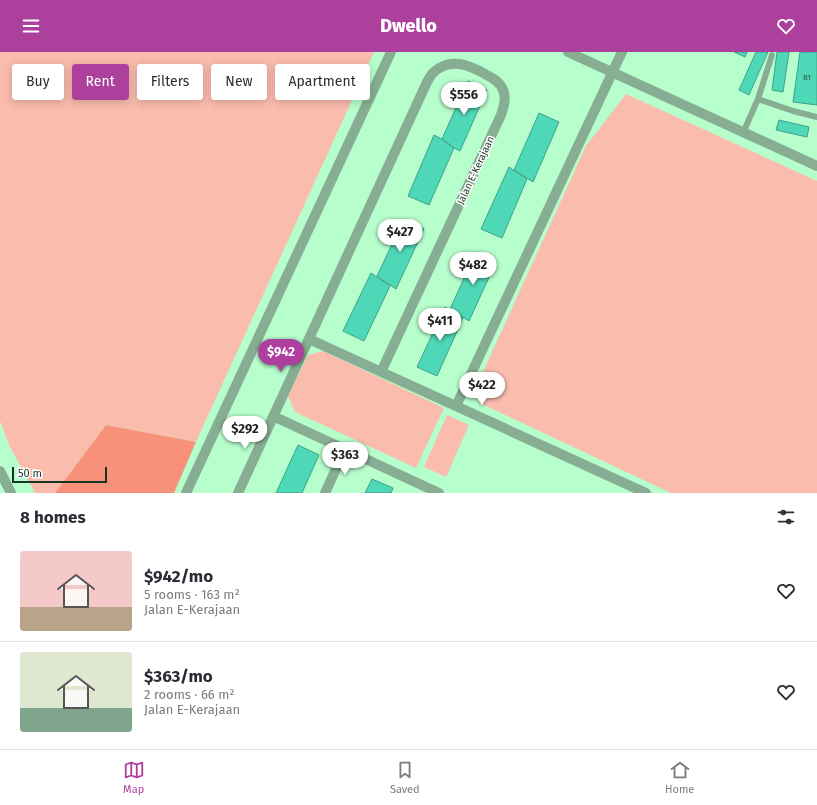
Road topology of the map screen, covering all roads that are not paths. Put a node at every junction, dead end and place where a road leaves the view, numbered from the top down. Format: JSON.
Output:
{"nodes":[{"id":1,"x":391,"y":52,"type":"edge"},
{"id":2,"x":568,"y":52,"type":"edge"},
{"id":3,"x":622,"y":52,"type":"edge"},
{"id":4,"x":772,"y":55,"type":"dead end"},
{"id":5,"x":612,"y":72,"type":"junction"},
{"id":6,"x":758,"y":98,"type":"junction"},
{"id":7,"x":817,"y":117,"type":"edge"},
{"id":8,"x":743,"y":133,"type":"junction"},
{"id":9,"x":817,"y":166,"type":"edge"},
{"id":10,"x":309,"y":339,"type":"junction"},
{"id":11,"x":381,"y":372,"type":"junction"},
{"id":12,"x":456,"y":406,"type":"junction"},
{"id":13,"x":273,"y":416,"type":"junction"},
{"id":14,"x":345,"y":449,"type":"junction"},
{"id":15,"x":0,"y":471,"type":"edge"},
{"id":16,"x":419,"y":489,"type":"edge"},
{"id":17,"x":11,"y":493,"type":"edge"},
{"id":18,"x":186,"y":493,"type":"edge"},
{"id":19,"x":238,"y":493,"type":"edge"},
{"id":20,"x":325,"y":493,"type":"edge"},
{"id":21,"x":439,"y":493,"type":"edge"},
{"id":22,"x":646,"y":493,"type":"edge"}],
"edges":[{"from":1,"to":18,"type":"street"},
{"from":2,"to":5,"type":"street"},
{"from":3,"to":5,"type":"street"},
{"from":4,"to":6,"type":"lane"},
{"from":5,"to":8,"type":"street"},
{"from":5,"to":12,"type":"street"},
{"from":6,"to":7,"type":"lane"},
{"from":6,"to":8,"type":"lane"},
{"from":8,"to":9,"type":"street"},
{"from":10,"to":11,"type":"street"},
{"from":10,"to":11,"type":"street","name":"Jalan E-Kerajaan"},
{"from":10,"to":13,"type":"street"},
{"from":11,"to":12,"type":"street"},
{"from":12,"to":22,"type":"street"},
{"from":13,"to":14,"type":"street"},
{"from":13,"to":19,"type":"street"},
{"from":14,"to":16,"type":"street"},
{"from":14,"to":20,"type":"street"},
{"from":15,"to":17,"type":"street"},
{"from":16,"to":21,"type":"street"}]}
